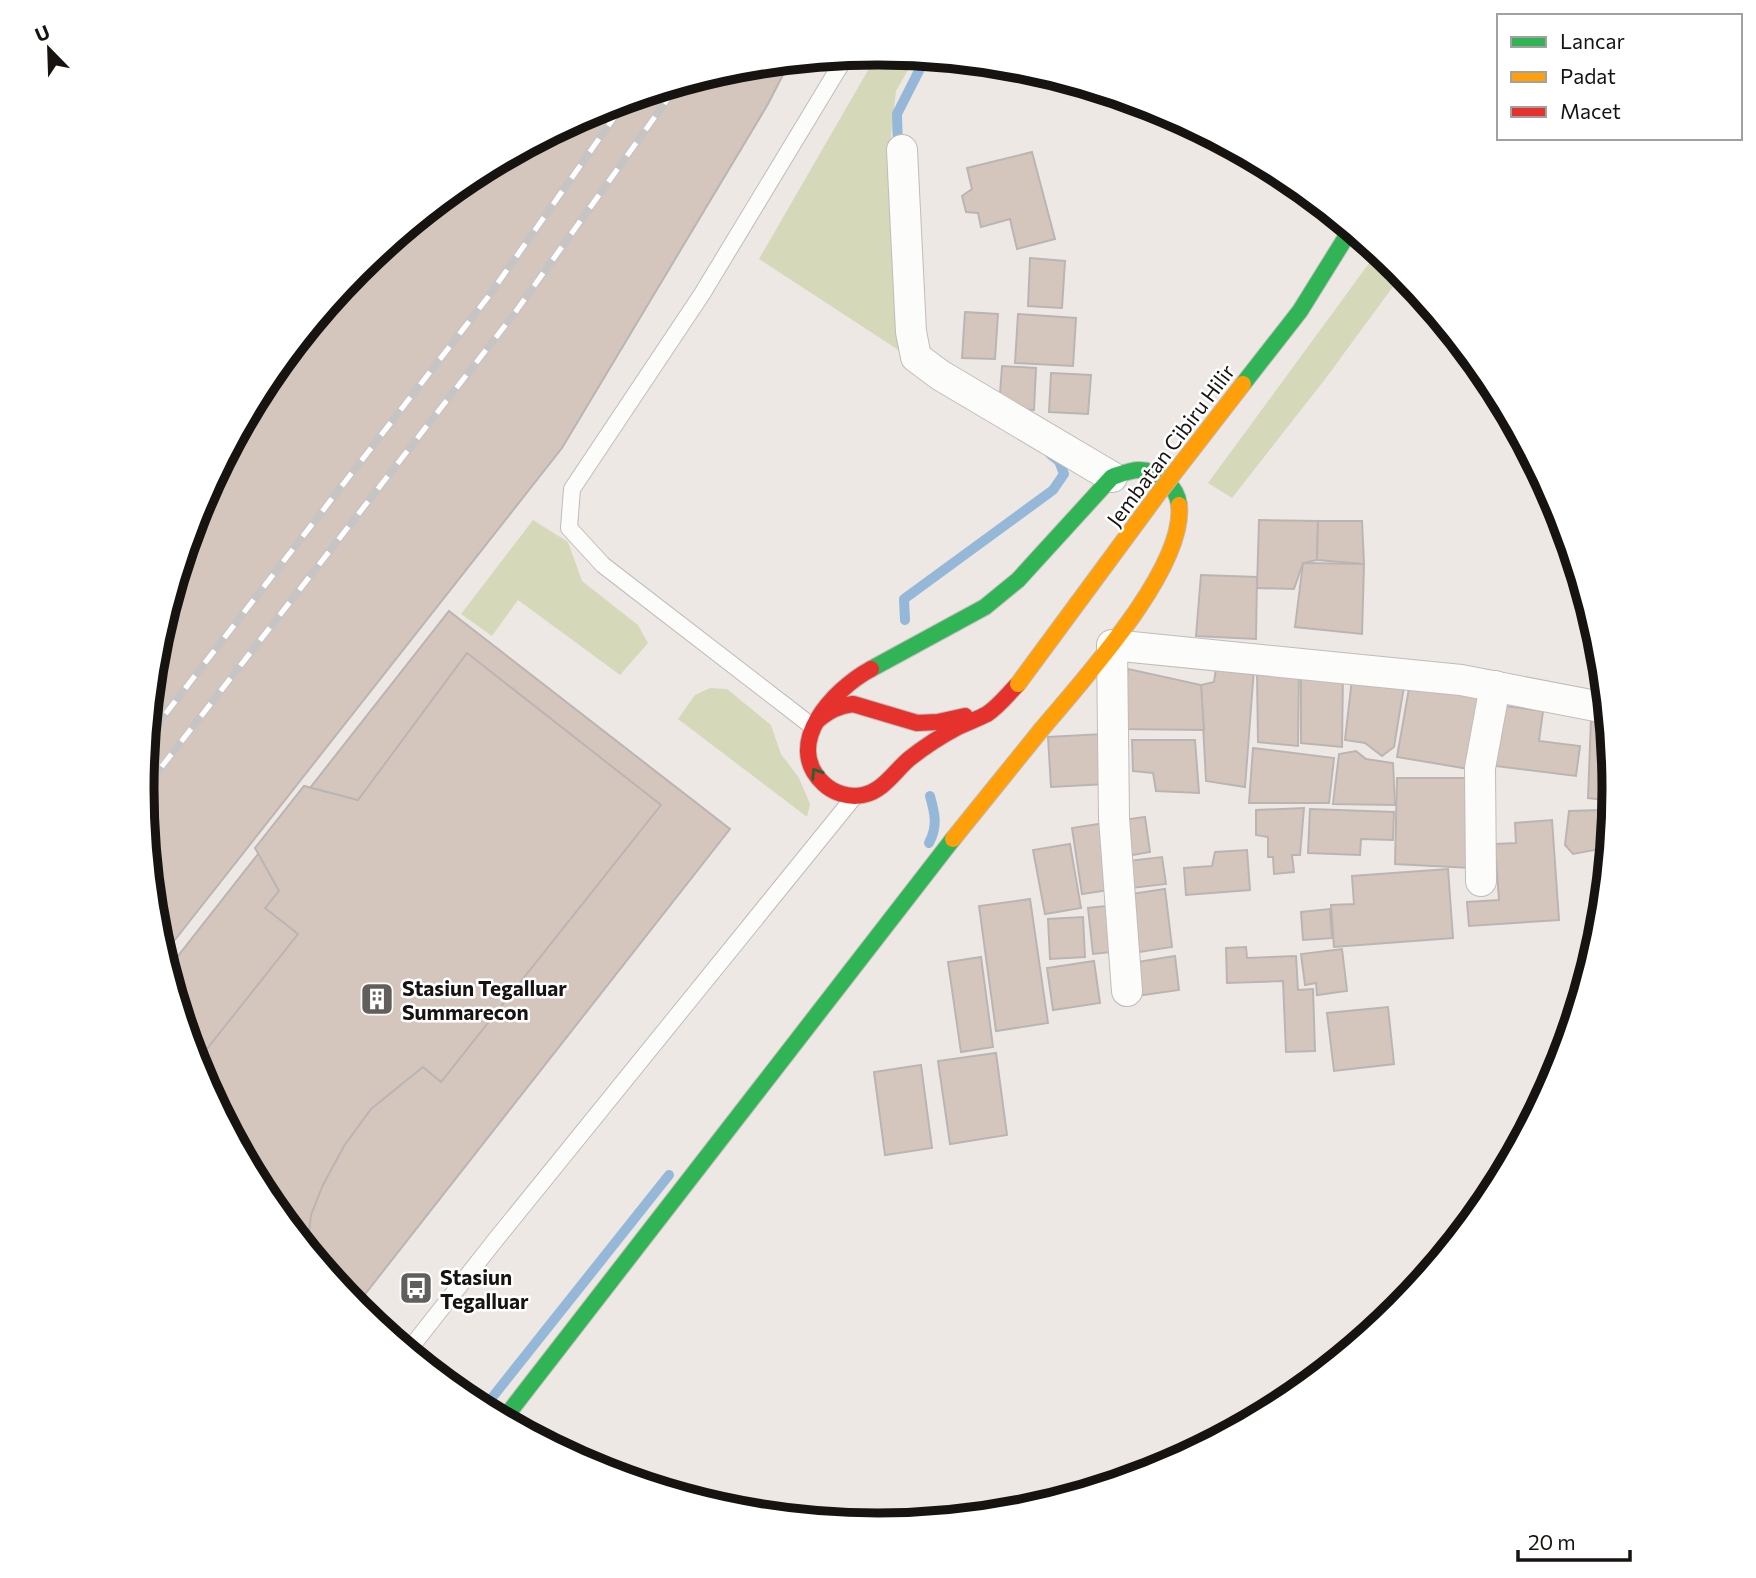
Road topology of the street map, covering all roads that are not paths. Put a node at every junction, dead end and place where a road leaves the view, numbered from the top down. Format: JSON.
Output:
{"nodes":[{"id":1,"x":840,"y":66,"type":"edge"},
{"id":2,"x":902,"y":150,"type":"dead end"},
{"id":3,"x":1346,"y":236,"type":"edge"},
{"id":4,"x":1112,"y":477,"type":"junction"},
{"id":5,"x":1112,"y":645,"type":"junction"},
{"id":6,"x":880,"y":665,"type":"junction"},
{"id":7,"x":1495,"y":686,"type":"junction"},
{"id":8,"x":1597,"y":706,"type":"edge"},
{"id":9,"x":879,"y":711,"type":"junction"},
{"id":10,"x":991,"y":711,"type":"junction"},
{"id":11,"x":816,"y":724,"type":"junction"},
{"id":12,"x":890,"y":778,"type":"junction"},
{"id":13,"x":856,"y":795,"type":"junction"},
{"id":14,"x":1480,"y":881,"type":"dead end"},
{"id":15,"x":1127,"y":991,"type":"dead end"},
{"id":16,"x":413,"y":1345,"type":"edge"},
{"id":17,"x":509,"y":1412,"type":"edge"}],
"edges":[{"from":1,"to":11,"type":"lane"},
{"from":2,"to":4,"type":"street"},
{"from":3,"to":10,"type":"street","name":"Jembatan Cibiru Hilir","bridge":true},
{"from":4,"to":5,"type":"street"},
{"from":4,"to":6,"type":"street"},
{"from":5,"to":7,"type":"street"},
{"from":5,"to":15,"type":"street"},
{"from":5,"to":17,"type":"street"},
{"from":6,"to":9,"type":"street"},
{"from":6,"to":11,"type":"street"},
{"from":7,"to":8,"type":"street"},
{"from":7,"to":14,"type":"street"},
{"from":9,"to":10,"type":"street"},
{"from":9,"to":11,"type":"street"},
{"from":9,"to":12,"type":"street"},
{"from":10,"to":12,"type":"street","name":"Jembatan Cibiru Hilir"},
{"from":13,"to":11,"type":"street","one_way":true},
{"from":12,"to":13,"type":"street"},
{"from":13,"to":16,"type":"lane"}]}
